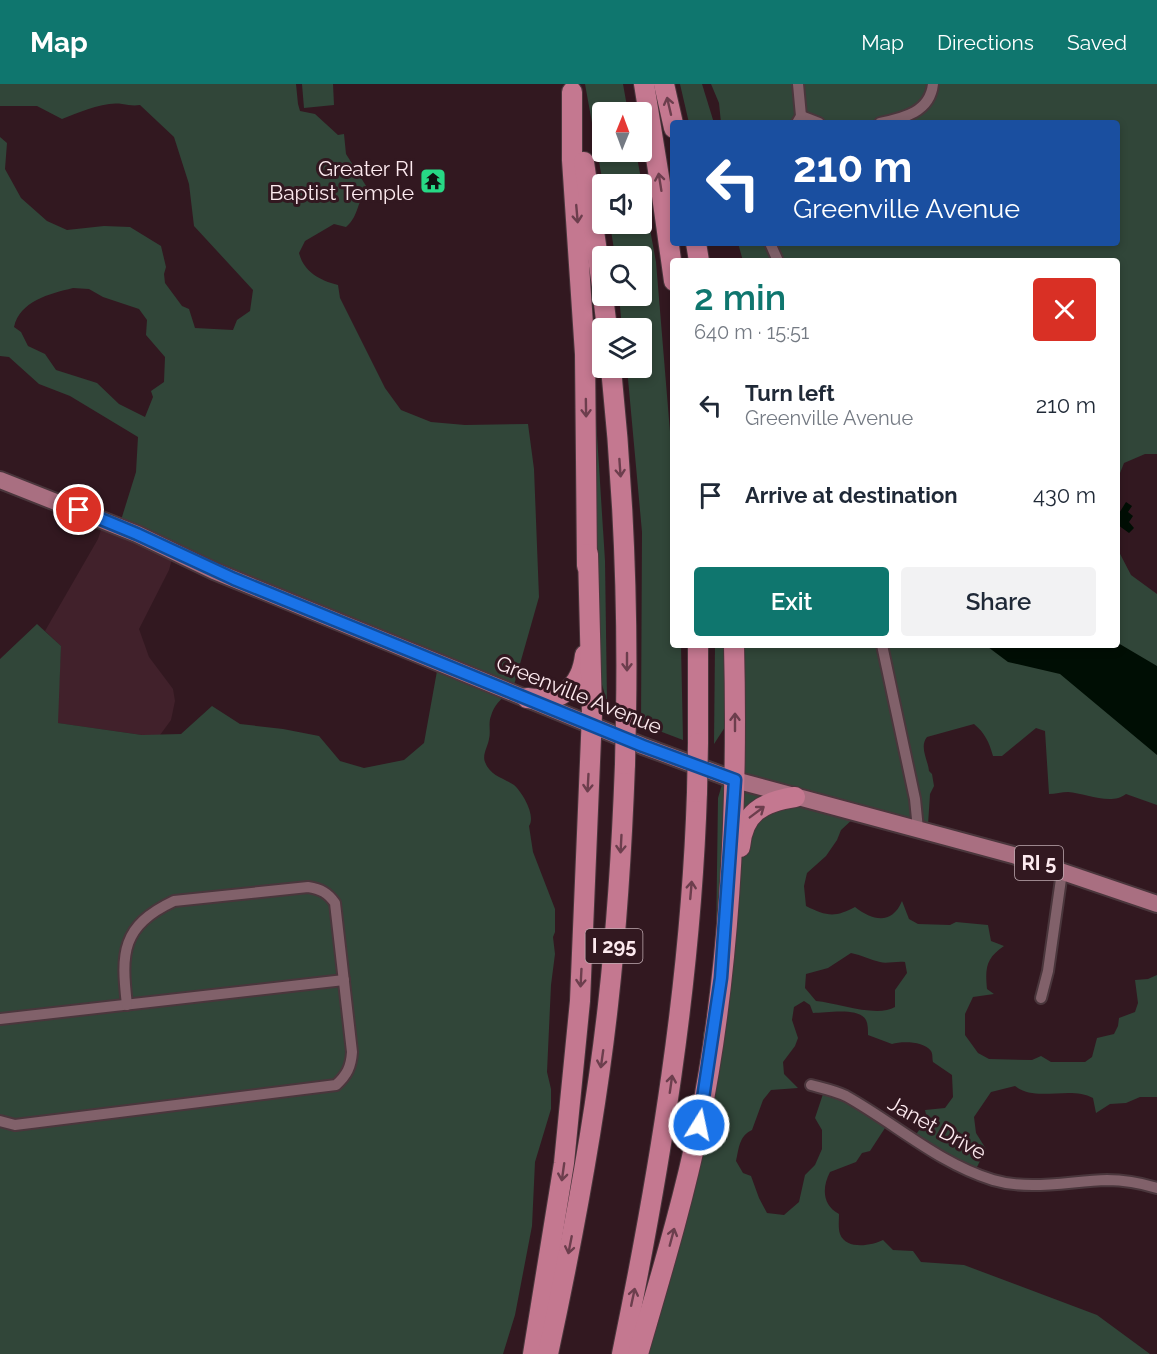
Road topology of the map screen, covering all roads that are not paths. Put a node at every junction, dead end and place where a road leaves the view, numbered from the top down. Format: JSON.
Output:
{"nodes":[{"id":1,"x":644,"y":84,"type":"edge"},
{"id":2,"x":664,"y":84,"type":"edge"},
{"id":3,"x":798,"y":84,"type":"edge"},
{"id":4,"x":933,"y":84,"type":"edge"},
{"id":5,"x":571,"y":88,"type":"edge"},
{"id":6,"x":672,"y":120,"type":"edge"},
{"id":7,"x":799,"y":120,"type":"edge"},
{"id":8,"x":890,"y":120,"type":"edge"},
{"id":9,"x":596,"y":246,"type":"edge"},
{"id":10,"x":671,"y":258,"type":"edge"},
{"id":11,"x":612,"y":378,"type":"edge"},
{"id":12,"x":0,"y":480,"type":"edge"},
{"id":13,"x":588,"y":554,"type":"junction"},
{"id":14,"x":698,"y":648,"type":"edge"},
{"id":15,"x":734,"y":648,"type":"edge"},
{"id":16,"x":883,"y":648,"type":"edge"},
{"id":17,"x":527,"y":698,"type":"junction"},
{"id":18,"x":591,"y":724,"type":"junction"},
{"id":19,"x":735,"y":780,"type":"junction"},
{"id":20,"x":795,"y":797,"type":"junction"},
{"id":21,"x":918,"y":830,"type":"junction"},
{"id":22,"x":1062,"y":872,"type":"junction"},
{"id":23,"x":1157,"y":904,"type":"edge"},
{"id":24,"x":727,"y":905,"type":"junction"},
{"id":25,"x":344,"y":980,"type":"junction"},
{"id":26,"x":1041,"y":998,"type":"dead end"},
{"id":27,"x":127,"y":1005,"type":"junction"},
{"id":28,"x":0,"y":1019,"type":"edge"},
{"id":29,"x":811,"y":1085,"type":"dead end"},
{"id":30,"x":0,"y":1121,"type":"edge"},
{"id":31,"x":1157,"y":1188,"type":"edge"},
{"id":32,"x":533,"y":1354,"type":"edge"},
{"id":33,"x":548,"y":1354,"type":"edge"},
{"id":34,"x":622,"y":1354,"type":"edge"},
{"id":35,"x":638,"y":1354,"type":"edge"}],
"edges":[{"from":10,"to":1,"type":"highway","one_way":true},
{"from":6,"to":2,"type":"highway","one_way":true},
{"from":3,"to":7,"type":"street"},
{"from":4,"to":8,"type":"street"},
{"from":5,"to":9,"type":"highway"},
{"from":5,"to":13,"type":"highway","one_way":true},
{"from":11,"to":33,"type":"highway","number":"I 295","one_way":true,"bridge":true},
{"from":12,"to":17,"type":"main road","name":"Greenville Avenue","number":"RI 5"},
{"from":13,"to":17,"type":"highway"},
{"from":13,"to":18,"type":"highway"},
{"from":34,"to":14,"type":"highway","one_way":true,"bridge":true},
{"from":19,"to":15,"type":"highway","one_way":true},
{"from":16,"to":21,"type":"street"},
{"from":17,"to":18,"type":"main road","name":"Greenville Avenue","number":"RI 5"},
{"from":18,"to":19,"type":"main road","name":"Greenville Avenue","number":"RI 5"},
{"from":18,"to":32,"type":"highway","one_way":true},
{"from":19,"to":20,"type":"main road","name":"Greenville Avenue","number":"RI 5"},
{"from":19,"to":24,"type":"highway"},
{"from":20,"to":21,"type":"main road","name":"Greenville Avenue","number":"RI 5"},
{"from":24,"to":20,"type":"highway","one_way":true},
{"from":21,"to":22,"type":"main road","name":"Greenville Avenue","number":"RI 5"},
{"from":22,"to":23,"type":"main road","name":"Greenville Avenue","number":"RI 5"},
{"from":22,"to":26,"type":"street"},
{"from":35,"to":24,"type":"highway","one_way":true},
{"from":25,"to":27,"type":"street"},
{"from":25,"to":27,"type":"street"},
{"from":25,"to":30,"type":"street"},
{"from":27,"to":28,"type":"street"},
{"from":29,"to":31,"type":"street","name":"Janet Drive"}]}
